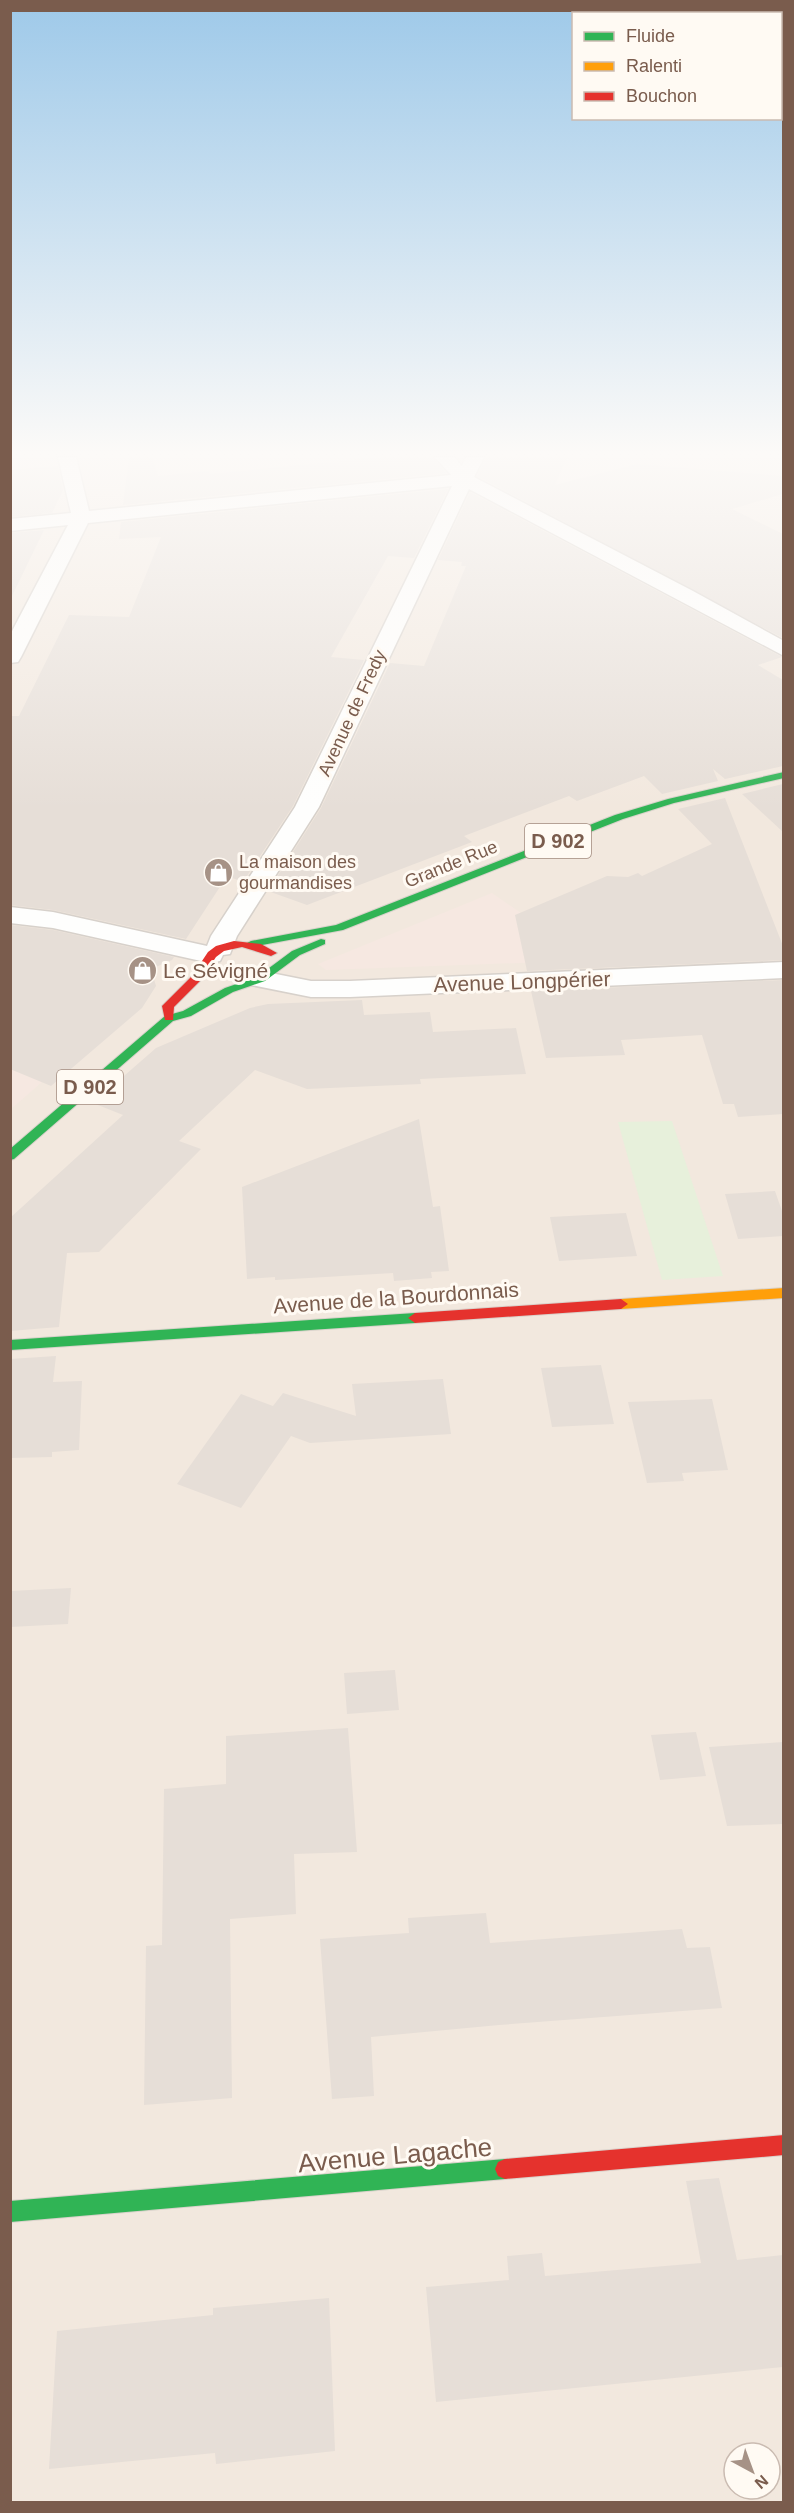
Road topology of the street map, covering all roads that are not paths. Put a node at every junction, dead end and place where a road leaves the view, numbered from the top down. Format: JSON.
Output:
{"nodes":[{"id":1,"x":52,"y":574,"type":"edge"},
{"id":2,"x":418,"y":574,"type":"edge"},
{"id":3,"x":646,"y":574,"type":"edge"},
{"id":4,"x":783,"y":650,"type":"edge"},
{"id":5,"x":10,"y":657,"type":"edge"},
{"id":6,"x":783,"y":775,"type":"edge"},
{"id":7,"x":250,"y":897,"type":"junction"},
{"id":8,"x":10,"y":915,"type":"edge"},
{"id":9,"x":339,"y":928,"type":"junction"},
{"id":10,"x":249,"y":944,"type":"junction"},
{"id":11,"x":212,"y":957,"type":"junction"},
{"id":12,"x":783,"y":970,"type":"edge"},
{"id":13,"x":261,"y":977,"type":"junction"},
{"id":14,"x":169,"y":1018,"type":"junction"},
{"id":15,"x":10,"y":1156,"type":"edge"},
{"id":16,"x":783,"y":1293,"type":"edge"},
{"id":17,"x":10,"y":1345,"type":"edge"},
{"id":18,"x":783,"y":2145,"type":"edge"},
{"id":19,"x":10,"y":2212,"type":"edge"}],
"edges":[{"from":1,"to":5,"type":"street"},
{"from":2,"to":7,"type":"street","name":"Avenue de Fredy"},
{"from":3,"to":4,"type":"street"},
{"from":6,"to":9,"type":"main road","name":"Grande Rue","number":"D 902"},
{"from":7,"to":10,"type":"street","name":"Avenue de Fredy"},
{"from":7,"to":11,"type":"street","name":"Avenue de Fredy"},
{"from":8,"to":11,"type":"street"},
{"from":9,"to":10,"type":"main road","name":"Grande Rue"},
{"from":9,"to":13,"type":"main road","name":"Grande Rue"},
{"from":10,"to":11,"type":"main road","name":"Grande Rue"},
{"from":10,"to":13,"type":"main road"},
{"from":11,"to":13,"type":"main road"},
{"from":11,"to":14,"type":"main road","name":"Grande Rue"},
{"from":12,"to":13,"type":"street","name":"Avenue Longpérier"},
{"from":13,"to":14,"type":"main road","name":"Grande Rue"},
{"from":14,"to":15,"type":"main road","name":"Grande Rue","number":"D 902"},
{"from":16,"to":17,"type":"main road","name":"Avenue de la Bourdonnais"},
{"from":18,"to":19,"type":"main road","name":"Avenue Lagache"}]}
